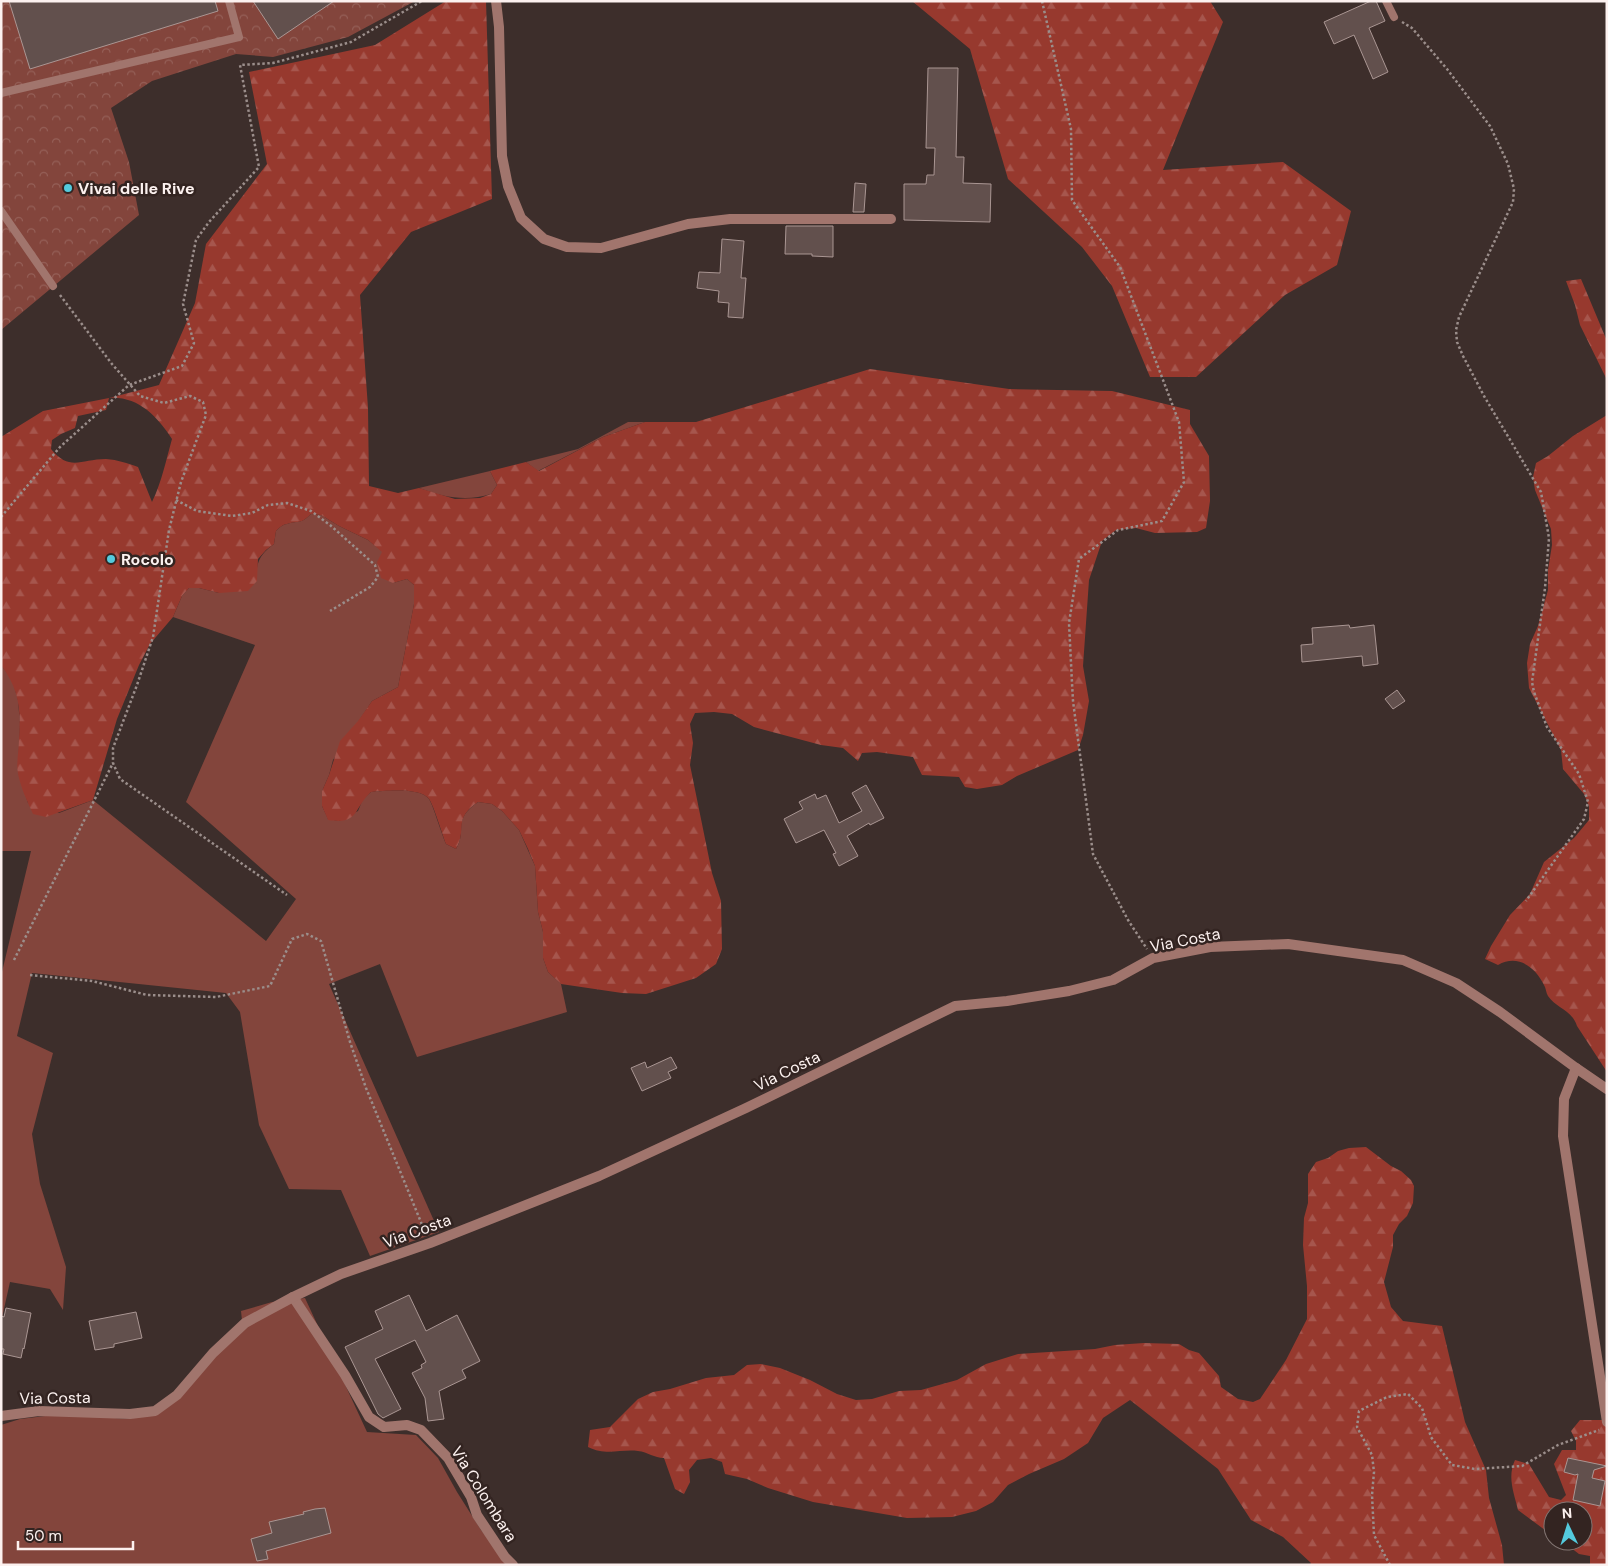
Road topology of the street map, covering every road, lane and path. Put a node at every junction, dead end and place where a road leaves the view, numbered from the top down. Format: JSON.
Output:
{"nodes":[{"id":1,"x":229,"y":1,"type":"edge"},
{"id":2,"x":422,"y":1,"type":"edge"},
{"id":3,"x":496,"y":1,"type":"edge"},
{"id":4,"x":1042,"y":1,"type":"edge"},
{"id":5,"x":1386,"y":1,"type":"edge"},
{"id":6,"x":1394,"y":16,"type":"joint"},
{"id":7,"x":1,"y":93,"type":"edge"},
{"id":8,"x":1,"y":211,"type":"edge"},
{"id":9,"x":891,"y":219,"type":"dead end"},
{"id":10,"x":53,"y":286,"type":"joint"},
{"id":11,"x":129,"y":386,"type":"junction"},
{"id":12,"x":176,"y":500,"type":"junction"},
{"id":13,"x":1,"y":517,"type":"edge"},
{"id":14,"x":330,"y":611,"type":"dead end"},
{"id":15,"x":113,"y":764,"type":"junction"},
{"id":16,"x":287,"y":895,"type":"dead end"},
{"id":17,"x":1526,"y":901,"type":"dead end"},
{"id":18,"x":1153,"y":958,"type":"junction"},
{"id":19,"x":14,"y":960,"type":"dead end"},
{"id":20,"x":30,"y":975,"type":"dead end"},
{"id":21,"x":1576,"y":1068,"type":"junction"},
{"id":22,"x":1607,"y":1089,"type":"edge"},
{"id":23,"x":430,"y":1243,"type":"junction"},
{"id":24,"x":293,"y":1297,"type":"junction"},
{"id":25,"x":1,"y":1416,"type":"edge"},
{"id":26,"x":1607,"y":1422,"type":"edge"},
{"id":27,"x":1607,"y":1427,"type":"edge"},
{"id":28,"x":513,"y":1565,"type":"edge"},
{"id":29,"x":1390,"y":1565,"type":"edge"}],
"edges":[{"from":1,"to":7,"type":"lane"},
{"from":2,"to":11,"type":"path"},
{"from":3,"to":9,"type":"street"},
{"from":4,"to":18,"type":"path"},
{"from":5,"to":6,"type":"lane"},
{"from":6,"to":17,"type":"path"},
{"from":8,"to":10,"type":"lane"},
{"from":10,"to":11,"type":"path"},
{"from":11,"to":12,"type":"path"},
{"from":11,"to":13,"type":"path"},
{"from":12,"to":14,"type":"path"},
{"from":12,"to":15,"type":"path"},
{"from":15,"to":16,"type":"path"},
{"from":15,"to":19,"type":"path"},
{"from":18,"to":21,"type":"street","name":"Via Costa"},
{"from":18,"to":23,"type":"street","name":"Via Costa"},
{"from":20,"to":23,"type":"path"},
{"from":21,"to":22,"type":"street","name":"Via Costa"},
{"from":21,"to":26,"type":"street"},
{"from":23,"to":24,"type":"street","name":"Via Costa"},
{"from":24,"to":25,"type":"street","name":"Via Costa"},
{"from":24,"to":28,"type":"street","name":"Via Colombara"},
{"from":27,"to":29,"type":"path"}]}
